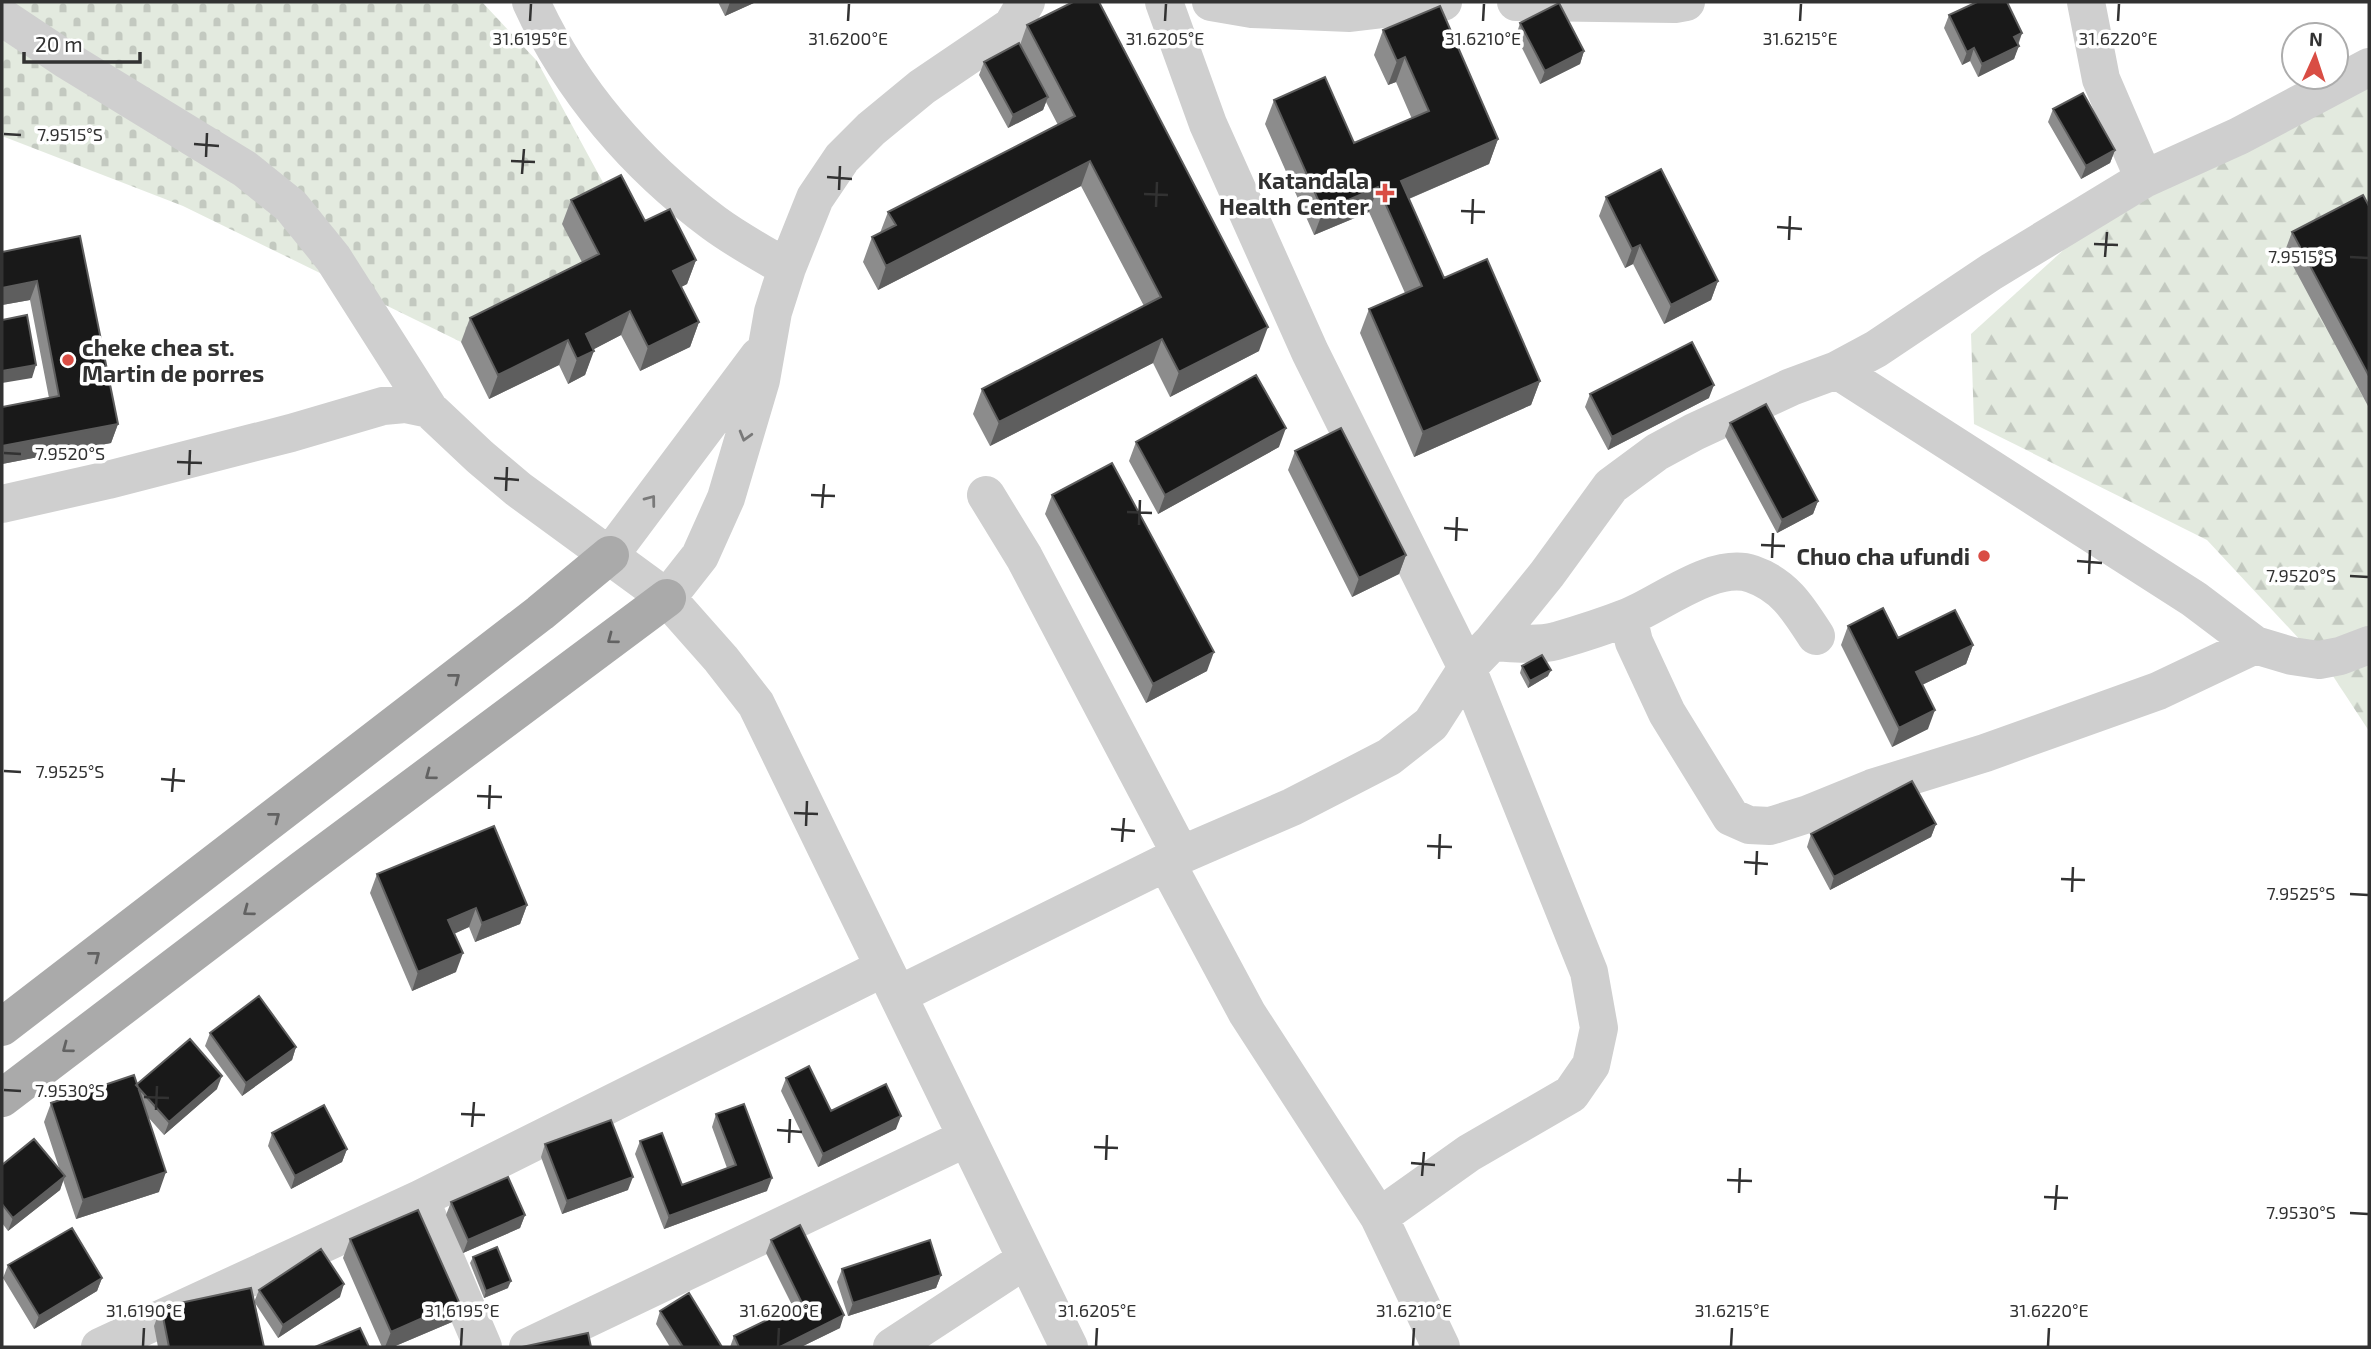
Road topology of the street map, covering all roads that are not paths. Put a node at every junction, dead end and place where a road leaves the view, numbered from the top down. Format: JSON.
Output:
{"nodes":[{"id":1,"x":531,"y":2,"type":"edge"},
{"id":2,"x":1026,"y":2,"type":"edge"},
{"id":3,"x":1164,"y":2,"type":"edge"},
{"id":4,"x":1211,"y":2,"type":"edge"},
{"id":5,"x":1443,"y":2,"type":"edge"},
{"id":6,"x":1516,"y":2,"type":"edge"},
{"id":7,"x":1686,"y":2,"type":"edge"},
{"id":8,"x":2087,"y":2,"type":"edge"},
{"id":9,"x":2,"y":17,"type":"edge"},
{"id":10,"x":2369,"y":67,"type":"edge"},
{"id":11,"x":2144,"y":179,"type":"junction"},
{"id":12,"x":787,"y":268,"type":"junction"},
{"id":13,"x":767,"y":346,"type":"junction"},
{"id":14,"x":1837,"y":370,"type":"junction"},
{"id":15,"x":429,"y":409,"type":"junction"},
{"id":16,"x":986,"y":495,"type":"dead end"},
{"id":17,"x":2,"y":504,"type":"edge"},
{"id":18,"x":610,"y":555,"type":"junction"},
{"id":19,"x":667,"y":598,"type":"junction"},
{"id":20,"x":1628,"y":617,"type":"junction"},
{"id":21,"x":1816,"y":636,"type":"dead end"},
{"id":22,"x":2255,"y":645,"type":"junction"},
{"id":23,"x":2369,"y":645,"type":"edge"},
{"id":24,"x":1480,"y":655,"type":"junction"},
{"id":25,"x":1174,"y":858,"type":"junction"},
{"id":26,"x":890,"y":981,"type":"junction"},
{"id":27,"x":2,"y":1027,"type":"edge"},
{"id":28,"x":2,"y":1098,"type":"edge"},
{"id":29,"x":966,"y":1138,"type":"junction"},
{"id":30,"x":420,"y":1199,"type":"junction"},
{"id":31,"x":1380,"y":1217,"type":"junction"},
{"id":32,"x":1026,"y":1260,"type":"junction"},
{"id":33,"x":100,"y":1347,"type":"edge"},
{"id":34,"x":483,"y":1347,"type":"edge"},
{"id":35,"x":528,"y":1347,"type":"edge"},
{"id":36,"x":892,"y":1347,"type":"edge"},
{"id":37,"x":1069,"y":1347,"type":"edge"},
{"id":38,"x":1441,"y":1347,"type":"edge"}],
"edges":[{"from":1,"to":12,"type":"street"},
{"from":2,"to":12,"type":"street"},
{"from":3,"to":24,"type":"street"},
{"from":4,"to":5,"type":"street"},
{"from":6,"to":7,"type":"street"},
{"from":8,"to":11,"type":"street"},
{"from":9,"to":15,"type":"street"},
{"from":10,"to":11,"type":"street"},
{"from":11,"to":14,"type":"street"},
{"from":12,"to":13,"type":"street"},
{"from":18,"to":13,"type":"street","one_way":true},
{"from":13,"to":19,"type":"street","one_way":true},
{"from":14,"to":22,"type":"street"},
{"from":14,"to":24,"type":"street"},
{"from":15,"to":17,"type":"street"},
{"from":15,"to":18,"type":"street"},
{"from":16,"to":25,"type":"street"},
{"from":18,"to":19,"type":"street"},
{"from":27,"to":18,"type":"main road","one_way":true},
{"from":19,"to":26,"type":"street"},
{"from":19,"to":28,"type":"main road","one_way":true},
{"from":20,"to":21,"type":"street"},
{"from":20,"to":22,"type":"street"},
{"from":20,"to":24,"type":"street"},
{"from":22,"to":23,"type":"street"},
{"from":24,"to":25,"type":"street"},
{"from":24,"to":31,"type":"street"},
{"from":25,"to":26,"type":"street"},
{"from":25,"to":31,"type":"street"},
{"from":26,"to":29,"type":"street"},
{"from":26,"to":30,"type":"street"},
{"from":29,"to":32,"type":"street"},
{"from":29,"to":35,"type":"street"},
{"from":30,"to":33,"type":"street"},
{"from":30,"to":34,"type":"street"},
{"from":31,"to":38,"type":"street"},
{"from":32,"to":36,"type":"street"},
{"from":32,"to":37,"type":"street"}]}
